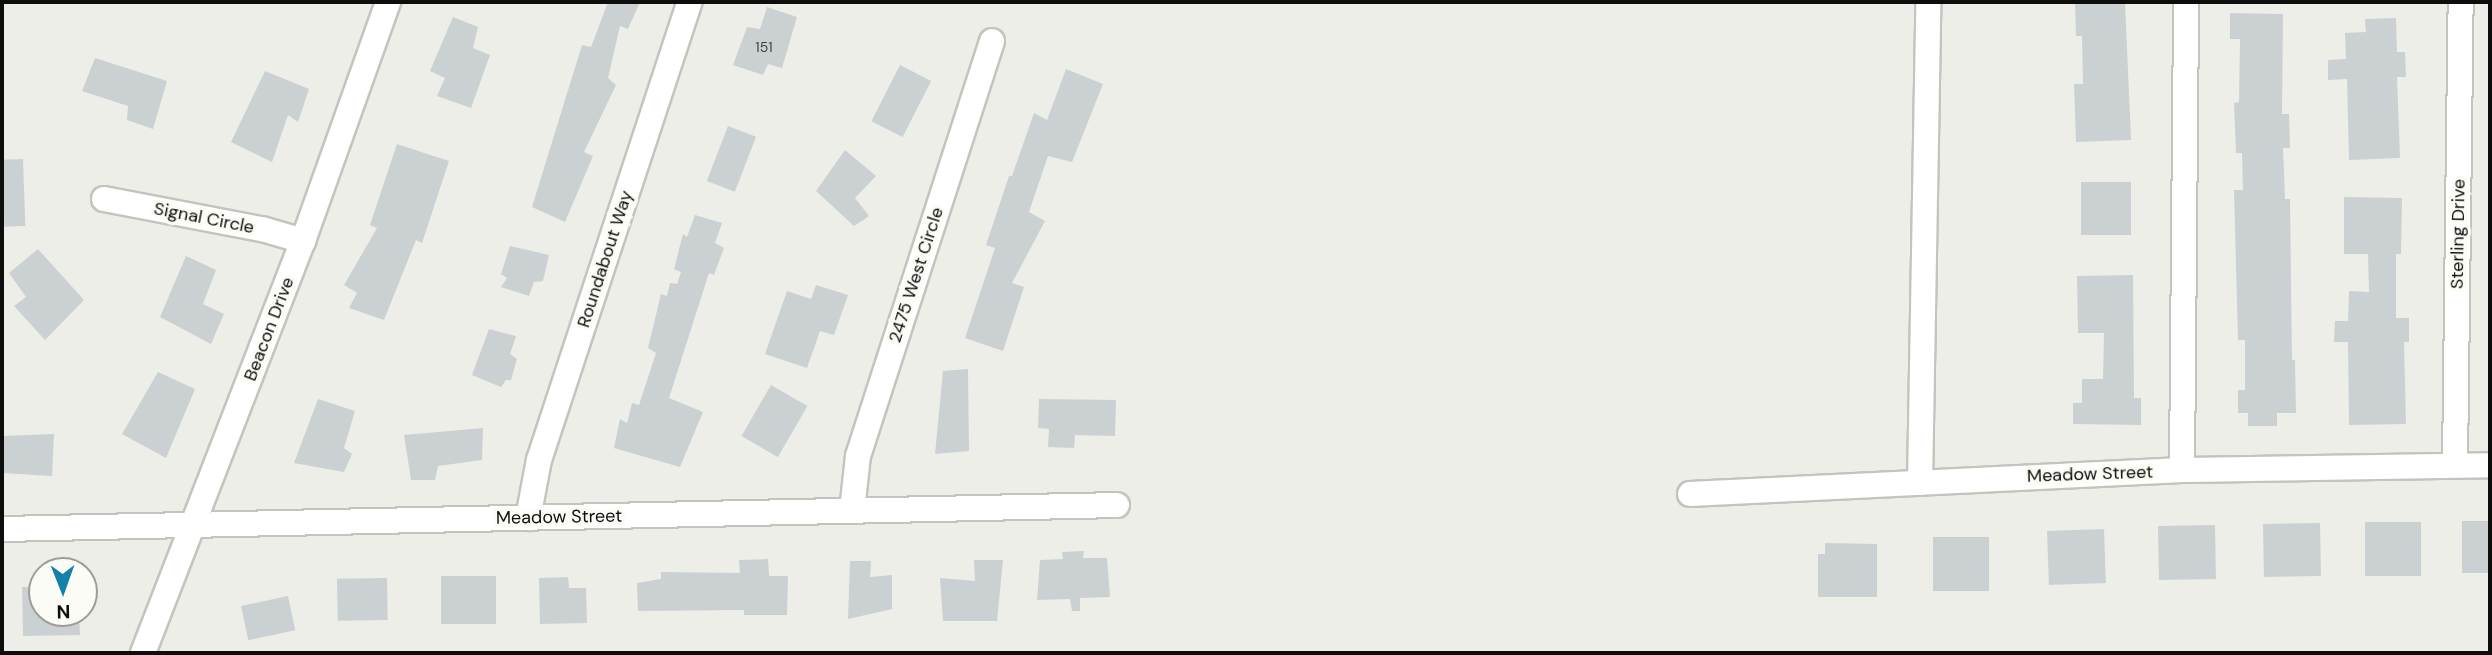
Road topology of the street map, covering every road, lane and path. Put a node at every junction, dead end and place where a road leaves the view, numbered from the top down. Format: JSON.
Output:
{"nodes":[{"id":1,"x":388,"y":2,"type":"edge"},
{"id":2,"x":690,"y":2,"type":"edge"},
{"id":3,"x":1928,"y":2,"type":"edge"},
{"id":4,"x":2186,"y":2,"type":"edge"},
{"id":5,"x":2461,"y":2,"type":"edge"},
{"id":6,"x":992,"y":41,"type":"dead end"},
{"id":7,"x":104,"y":199,"type":"dead end"},
{"id":8,"x":303,"y":242,"type":"junction"},
{"id":9,"x":2455,"y":465,"type":"junction"},
{"id":10,"x":2490,"y":465,"type":"edge"},
{"id":11,"x":2182,"y":470,"type":"junction"},
{"id":12,"x":1920,"y":483,"type":"junction"},
{"id":13,"x":1690,"y":494,"type":"dead end"},
{"id":14,"x":1117,"y":505,"type":"dead end"},
{"id":15,"x":852,"y":511,"type":"junction"},
{"id":16,"x":528,"y":518,"type":"junction"},
{"id":17,"x":192,"y":526,"type":"junction"},
{"id":18,"x":2,"y":529,"type":"edge"},
{"id":19,"x":143,"y":653,"type":"edge"}],
"edges":[{"from":1,"to":8,"type":"street","name":"Beacon Drive"},
{"from":2,"to":16,"type":"street","name":"Roundabout Way"},
{"from":3,"to":12,"type":"street"},
{"from":4,"to":11,"type":"street"},
{"from":5,"to":9,"type":"street","name":"Sterling Drive"},
{"from":6,"to":15,"type":"street","name":"2475 West Circle"},
{"from":7,"to":8,"type":"street","name":"Signal Circle"},
{"from":8,"to":17,"type":"street","name":"Beacon Drive"},
{"from":9,"to":10,"type":"street","name":"Meadow Street"},
{"from":9,"to":11,"type":"street","name":"Meadow Street"},
{"from":11,"to":12,"type":"street","name":"Meadow Street"},
{"from":12,"to":13,"type":"street","name":"Meadow Street"},
{"from":14,"to":15,"type":"street","name":"Meadow Street"},
{"from":15,"to":16,"type":"street","name":"Meadow Street"},
{"from":16,"to":17,"type":"street","name":"Meadow Street"},
{"from":17,"to":18,"type":"street","name":"Meadow Street"},
{"from":17,"to":19,"type":"street","name":"Beacon Drive"}]}
